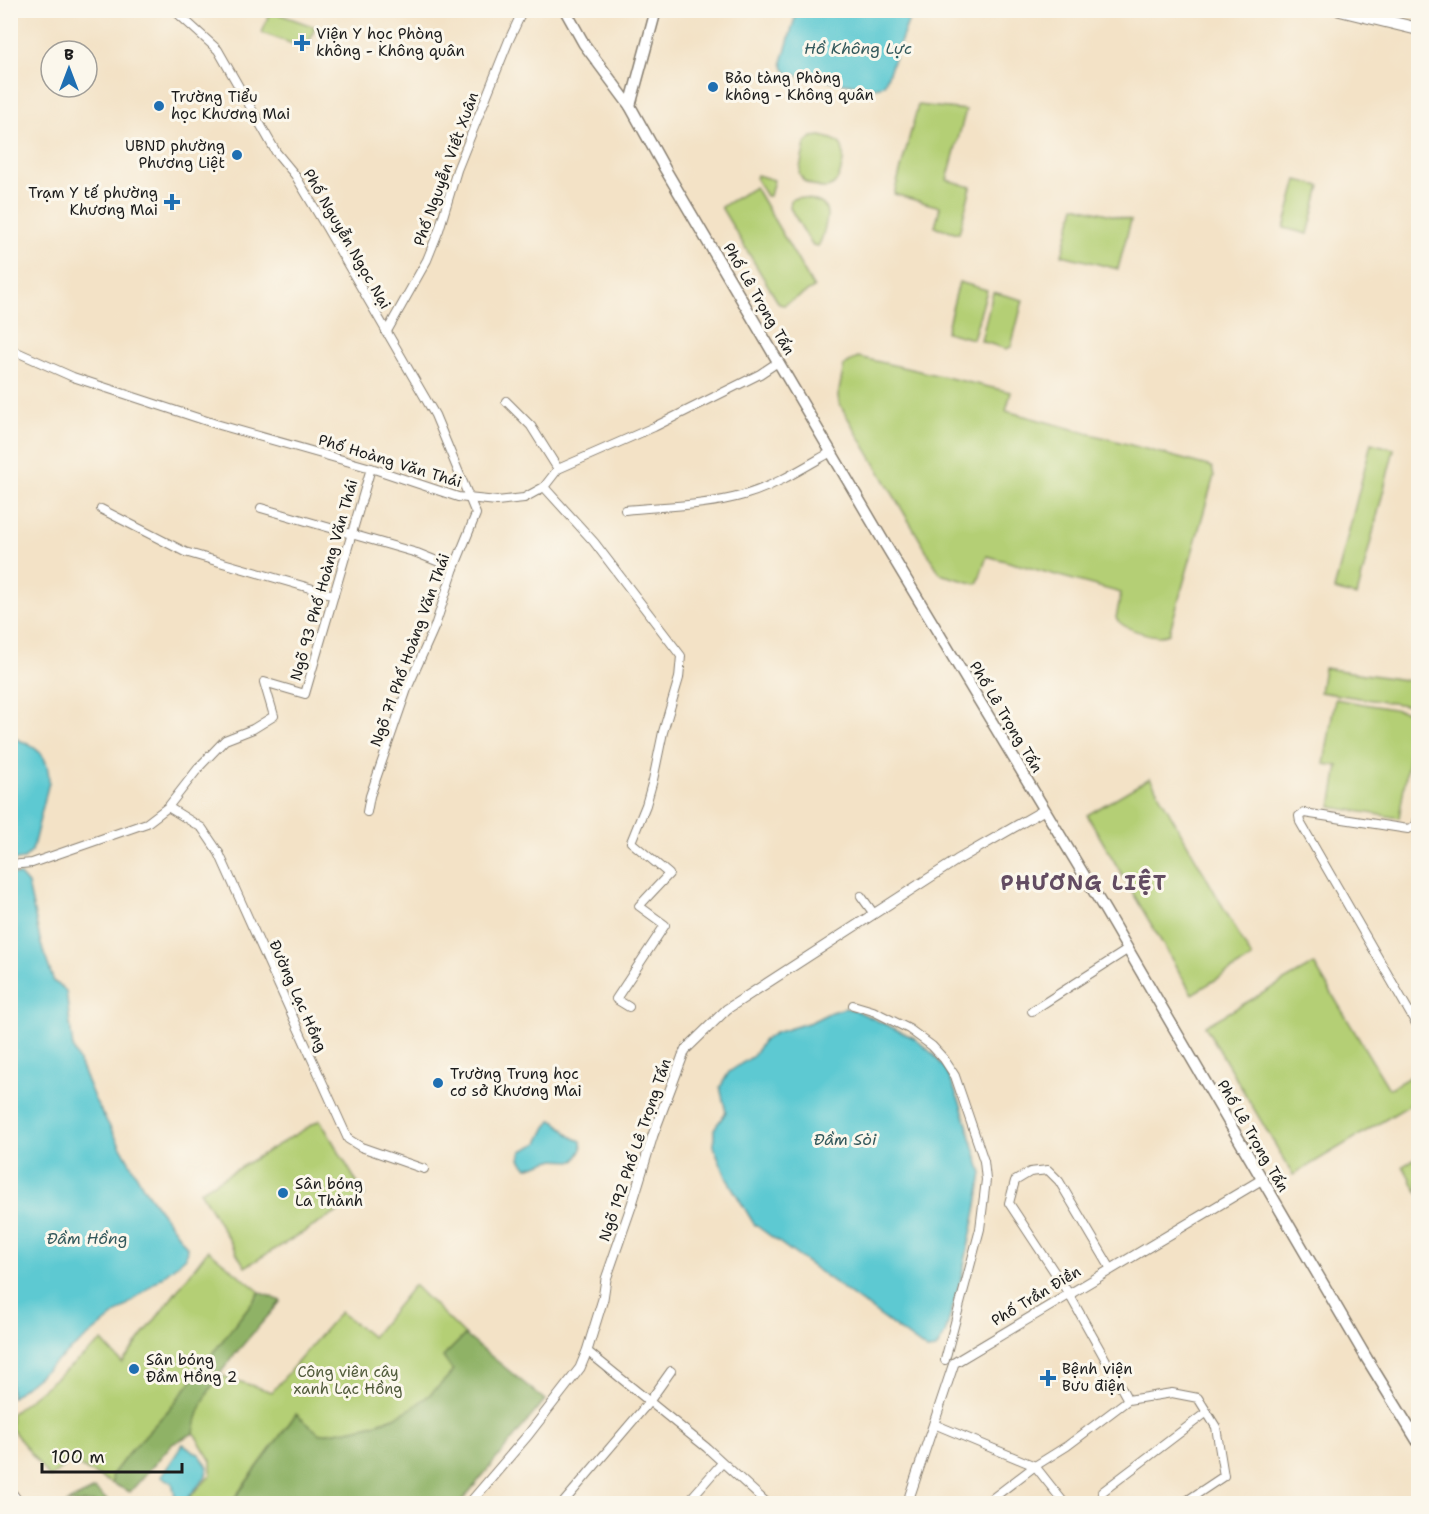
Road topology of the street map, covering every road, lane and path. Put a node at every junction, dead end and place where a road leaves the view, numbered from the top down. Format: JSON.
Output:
{"nodes":[{"id":1,"x":174,"y":10,"type":"edge"},
{"id":2,"x":524,"y":10,"type":"edge"},
{"id":3,"x":565,"y":10,"type":"edge"},
{"id":4,"x":656,"y":10,"type":"edge"},
{"id":5,"x":1340,"y":10,"type":"edge"},
{"id":6,"x":1410,"y":10,"type":"edge"},
{"id":7,"x":1419,"y":12,"type":"edge"},
{"id":8,"x":1419,"y":29,"type":"edge"},
{"id":9,"x":630,"y":106,"type":"junction"},
{"id":10,"x":386,"y":333,"type":"junction"},
{"id":11,"x":10,"y":348,"type":"edge"},
{"id":12,"x":778,"y":362,"type":"junction"},
{"id":13,"x":506,"y":401,"type":"dead end"},
{"id":14,"x":831,"y":452,"type":"junction"},
{"id":15,"x":371,"y":468,"type":"junction"},
{"id":16,"x":558,"y":469,"type":"junction"},
{"id":17,"x":544,"y":487,"type":"junction"},
{"id":18,"x":470,"y":499,"type":"junction"},
{"id":19,"x":261,"y":508,"type":"dead end"},
{"id":20,"x":101,"y":509,"type":"dead end"},
{"id":21,"x":625,"y":510,"type":"dead end"},
{"id":22,"x":351,"y":535,"type":"junction"},
{"id":23,"x":454,"y":568,"type":"junction"},
{"id":24,"x":334,"y":595,"type":"junction"},
{"id":25,"x":168,"y":807,"type":"junction"},
{"id":26,"x":1044,"y":810,"type":"junction"},
{"id":27,"x":367,"y":812,"type":"dead end"},
{"id":28,"x":1419,"y":815,"type":"edge"},
{"id":29,"x":10,"y":866,"type":"edge"},
{"id":30,"x":861,"y":896,"type":"dead end"},
{"id":31,"x":874,"y":914,"type":"junction"},
{"id":32,"x":1127,"y":950,"type":"junction"},
{"id":33,"x":854,"y":1005,"type":"dead end"},
{"id":34,"x":628,"y":1007,"type":"dead end"},
{"id":35,"x":1032,"y":1011,"type":"dead end"},
{"id":36,"x":1419,"y":1027,"type":"edge"},
{"id":37,"x":424,"y":1169,"type":"dead end"},
{"id":38,"x":1261,"y":1180,"type":"junction"},
{"id":39,"x":1111,"y":1269,"type":"junction"},
{"id":40,"x":1069,"y":1294,"type":"junction"},
{"id":41,"x":587,"y":1351,"type":"junction"},
{"id":42,"x":945,"y":1360,"type":"dead end"},
{"id":43,"x":671,"y":1371,"type":"dead end"},
{"id":44,"x":1128,"y":1400,"type":"junction"},
{"id":45,"x":650,"y":1401,"type":"junction"},
{"id":46,"x":1207,"y":1412,"type":"junction"},
{"id":47,"x":934,"y":1424,"type":"junction"},
{"id":48,"x":1419,"y":1442,"type":"edge"},
{"id":49,"x":723,"y":1463,"type":"junction"},
{"id":50,"x":1035,"y":1466,"type":"junction"},
{"id":51,"x":1102,"y":1492,"type":"dead end"},
{"id":52,"x":10,"y":1493,"type":"edge"},
{"id":53,"x":18,"y":1503,"type":"edge"},
{"id":54,"x":469,"y":1503,"type":"edge"},
{"id":55,"x":562,"y":1503,"type":"edge"},
{"id":56,"x":686,"y":1503,"type":"edge"},
{"id":57,"x":768,"y":1503,"type":"edge"},
{"id":58,"x":908,"y":1503,"type":"edge"},
{"id":59,"x":985,"y":1503,"type":"edge"},
{"id":60,"x":1065,"y":1503,"type":"edge"},
{"id":61,"x":1182,"y":1503,"type":"edge"}],
"edges":[{"from":1,"to":10,"type":"street","name":"Phố Nguyễn Ngọc Nại"},
{"from":2,"to":10,"type":"street","name":"Phố Nguyễn Viết Xuân"},
{"from":3,"to":9,"type":"main road","name":"Phố Lê Trọng Tấn"},
{"from":4,"to":9,"type":"main road"},
{"from":5,"to":8,"type":"main road"},
{"from":6,"to":7,"type":"main road"},
{"from":9,"to":12,"type":"main road","name":"Phố Lê Trọng Tấn"},
{"from":10,"to":18,"type":"street","name":"Phố Nguyễn Ngọc Nại"},
{"from":11,"to":15,"type":"street","name":"Phố Hoàng Văn Thái"},
{"from":12,"to":14,"type":"main road","name":"Phố Lê Trọng Tấn"},
{"from":12,"to":16,"type":"street","name":"Phố Hoàng Văn Thái"},
{"from":13,"to":16,"type":"street"},
{"from":14,"to":21,"type":"street"},
{"from":14,"to":26,"type":"main road","name":"Phố Lê Trọng Tấn"},
{"from":15,"to":18,"type":"street","name":"Phố Hoàng Văn Thái"},
{"from":15,"to":22,"type":"street","name":"Ngõ 93 Phố Hoàng Văn Thái"},
{"from":16,"to":17,"type":"street","name":"Phố Hoàng Văn Thái"},
{"from":17,"to":18,"type":"street","name":"Phố Hoàng Văn Thái"},
{"from":17,"to":34,"type":"street"},
{"from":18,"to":23,"type":"street","name":"Ngõ 71 Phố Hoàng Văn Thái"},
{"from":19,"to":22,"type":"street"},
{"from":20,"to":24,"type":"street"},
{"from":22,"to":23,"type":"street"},
{"from":22,"to":24,"type":"street","name":"Ngõ 93 Phố Hoàng Văn Thái"},
{"from":23,"to":27,"type":"street","name":"Ngõ 71 Phố Hoàng Văn Thái"},
{"from":24,"to":25,"type":"street","name":"Ngõ 93 Phố Hoàng Văn Thái"},
{"from":25,"to":29,"type":"street"},
{"from":25,"to":37,"type":"street","name":"Đường Lạc Hồng"},
{"from":26,"to":31,"type":"street","name":"Ngõ 192 Phố Lê Trọng Tấn"},
{"from":26,"to":32,"type":"main road","name":"Phố Lê Trọng Tấn"},
{"from":28,"to":36,"type":"street"},
{"from":30,"to":31,"type":"street"},
{"from":31,"to":41,"type":"street","name":"Ngõ 192 Phố Lê Trọng Tấn"},
{"from":32,"to":35,"type":"street"},
{"from":32,"to":38,"type":"main road","name":"Phố Lê Trọng Tấn"},
{"from":33,"to":42,"type":"street"},
{"from":38,"to":39,"type":"street","name":"Phố Trần Điền"},
{"from":38,"to":48,"type":"main road","name":"Phố Lê Trọng Tấn"},
{"from":39,"to":40,"type":"street","name":"Phố Trần Điền"},
{"from":39,"to":40,"type":"street"},
{"from":40,"to":44,"type":"street"},
{"from":40,"to":47,"type":"street","name":"Phố Trần Điền"},
{"from":41,"to":45,"type":"street"},
{"from":41,"to":54,"type":"street","name":"Ngõ 192 Phố Lê Trọng Tấn"},
{"from":43,"to":45,"type":"street"},
{"from":44,"to":46,"type":"street"},
{"from":44,"to":50,"type":"street"},
{"from":45,"to":49,"type":"street"},
{"from":45,"to":55,"type":"street"},
{"from":46,"to":51,"type":"street"},
{"from":46,"to":61,"type":"street"},
{"from":47,"to":50,"type":"street"},
{"from":47,"to":58,"type":"street","name":"Phố Trần Điền"},
{"from":49,"to":56,"type":"street"},
{"from":49,"to":57,"type":"street"},
{"from":50,"to":59,"type":"street"},
{"from":50,"to":60,"type":"street"},
{"from":52,"to":53,"type":"main road"}]}
